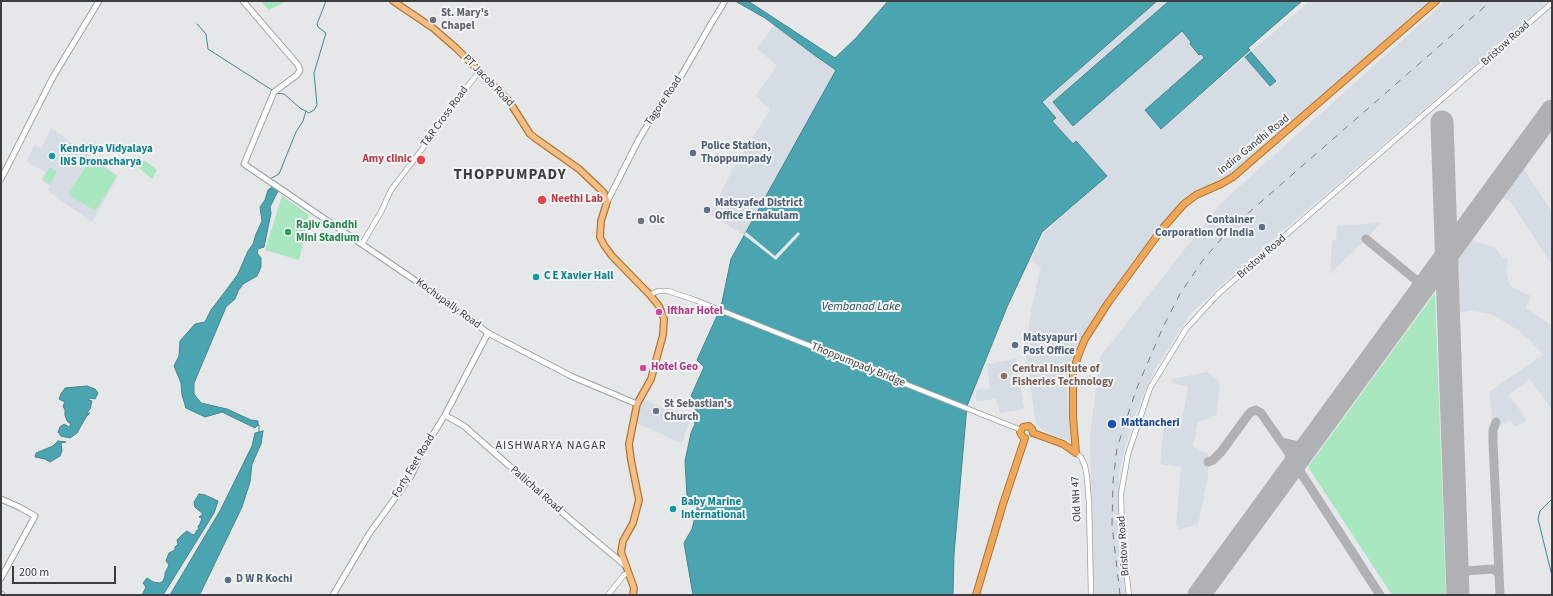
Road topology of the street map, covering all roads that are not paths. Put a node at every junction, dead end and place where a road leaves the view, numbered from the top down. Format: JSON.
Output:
{"nodes":[{"id":1,"x":99,"y":1,"type":"edge"},
{"id":2,"x":243,"y":1,"type":"edge"},
{"id":3,"x":393,"y":1,"type":"edge"},
{"id":4,"x":725,"y":1,"type":"edge"},
{"id":5,"x":1436,"y":1,"type":"edge"},
{"id":6,"x":1552,"y":3,"type":"edge"},
{"id":7,"x":478,"y":72,"type":"junction"},
{"id":8,"x":1,"y":179,"type":"edge"},
{"id":9,"x":607,"y":202,"type":"junction"},
{"id":10,"x":362,"y":244,"type":"junction"},
{"id":11,"x":650,"y":295,"type":"junction"},
{"id":12,"x":488,"y":333,"type":"junction"},
{"id":13,"x":637,"y":404,"type":"junction"},
{"id":14,"x":445,"y":415,"type":"junction"},
{"id":15,"x":1021,"y":430,"type":"junction"},
{"id":16,"x":1033,"y":433,"type":"junction"},
{"id":17,"x":1025,"y":438,"type":"junction"},
{"id":18,"x":1076,"y":453,"type":"junction"},
{"id":19,"x":1,"y":500,"type":"edge"},
{"id":20,"x":626,"y":566,"type":"junction"},
{"id":21,"x":628,"y":573,"type":"junction"},
{"id":22,"x":1,"y":578,"type":"edge"},
{"id":23,"x":333,"y":595,"type":"edge"},
{"id":24,"x":608,"y":595,"type":"edge"},
{"id":25,"x":633,"y":595,"type":"edge"},
{"id":26,"x":976,"y":595,"type":"edge"},
{"id":27,"x":1091,"y":595,"type":"edge"},
{"id":28,"x":1129,"y":595,"type":"edge"}],
"edges":[{"from":1,"to":8,"type":"main road"},
{"from":2,"to":10,"type":"main road","name":"Kochupally Road"},
{"from":3,"to":7,"type":"main road","name":"PT Jacob Road"},
{"from":4,"to":9,"type":"main road","name":"Tagore Road"},
{"from":5,"to":18,"type":"highway","name":"Indira Gandhi Road"},
{"from":6,"to":28,"type":"street","name":"Bristow Road"},
{"from":7,"to":9,"type":"main road","name":"PT Jacob Road"},
{"from":7,"to":10,"type":"street","name":"T&R Cross Road"},
{"from":9,"to":11,"type":"main road"},
{"from":10,"to":12,"type":"main road","name":"Kochupally Road"},
{"from":11,"to":13,"type":"main road"},
{"from":11,"to":15,"type":"street","name":"Thoppumpady Bridge"},
{"from":12,"to":13,"type":"main road","name":"Kochupally Road"},
{"from":12,"to":14,"type":"main road","name":"Forty Feet Road"},
{"from":13,"to":20,"type":"main road"},
{"from":14,"to":20,"type":"main road","name":"Pallichal Road"},
{"from":14,"to":23,"type":"main road","name":"Forty Feet Road"},
{"from":15,"to":16,"type":"highway"},
{"from":15,"to":17,"type":"highway"},
{"from":16,"to":17,"type":"highway"},
{"from":16,"to":18,"type":"highway","name":"Old NH 47"},
{"from":17,"to":26,"type":"highway"},
{"from":18,"to":27,"type":"street","name":"Old NH 47"},
{"from":19,"to":22,"type":"main road"},
{"from":20,"to":21,"type":"main road"},
{"from":21,"to":24,"type":"street"},
{"from":21,"to":25,"type":"main road"}]}
